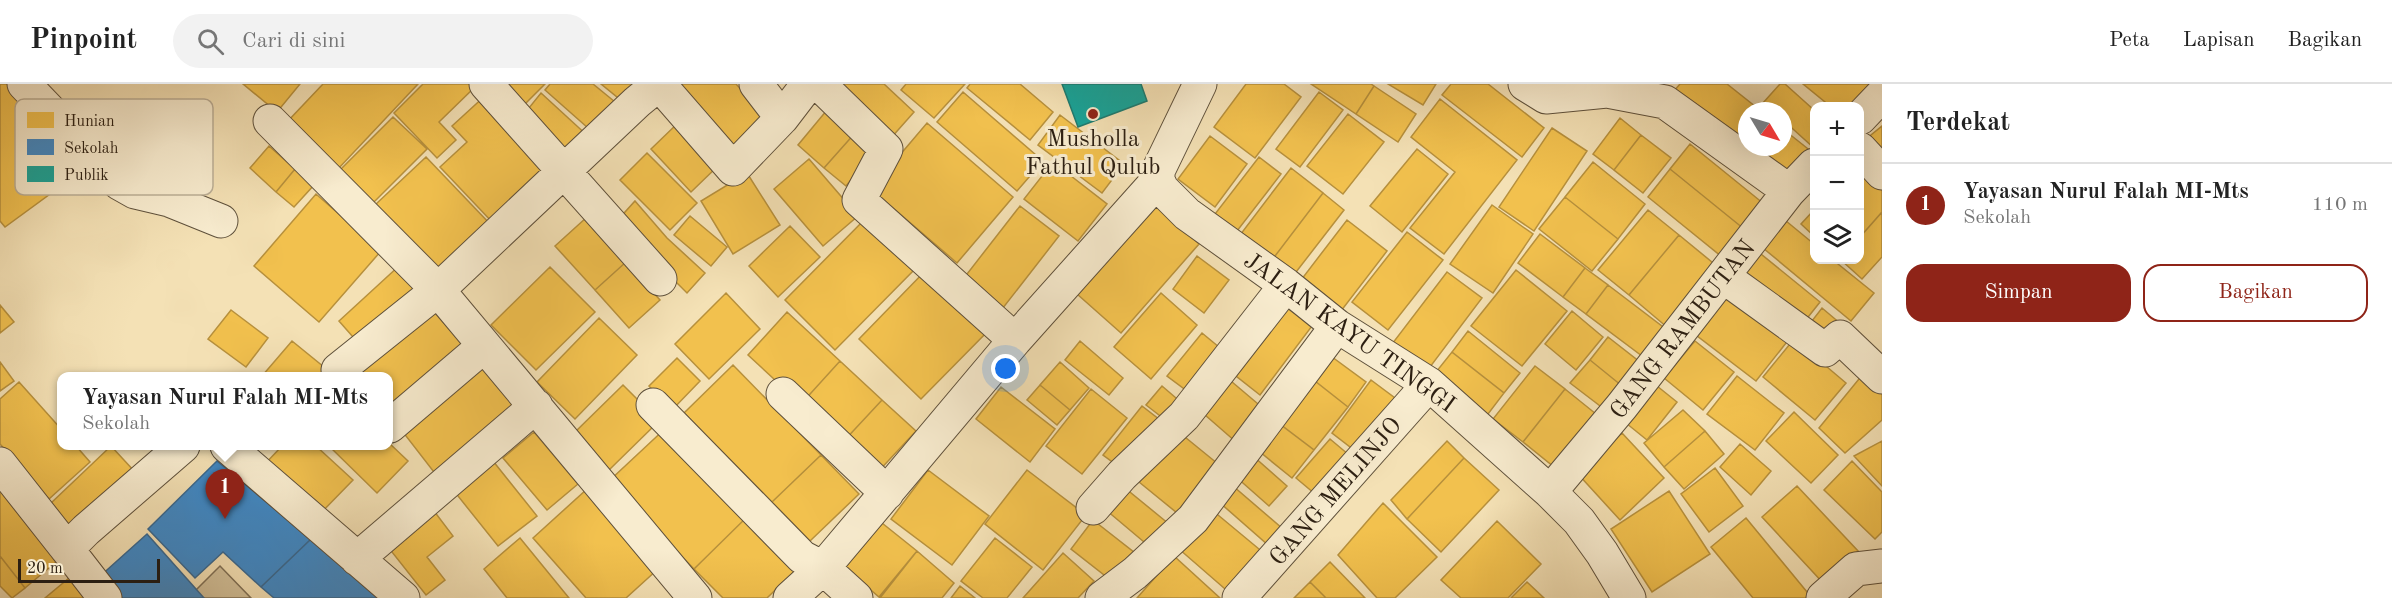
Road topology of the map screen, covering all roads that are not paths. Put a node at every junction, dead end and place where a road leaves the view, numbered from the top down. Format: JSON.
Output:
{"nodes":[{"id":1,"x":24,"y":84,"type":"edge"},
{"id":2,"x":486,"y":84,"type":"edge"},
{"id":3,"x":756,"y":84,"type":"edge"},
{"id":4,"x":808,"y":84,"type":"edge"},
{"id":5,"x":819,"y":84,"type":"edge"},
{"id":6,"x":1200,"y":84,"type":"edge"},
{"id":7,"x":1525,"y":84,"type":"edge"},
{"id":8,"x":1882,"y":95,"type":"edge"},
{"id":9,"x":38,"y":99,"type":"edge"},
{"id":10,"x":1864,"y":114,"type":"edge"},
{"id":11,"x":782,"y":118,"type":"junction"},
{"id":12,"x":270,"y":121,"type":"dead end"},
{"id":13,"x":1864,"y":154,"type":"edge"},
{"id":14,"x":1810,"y":170,"type":"edge"},
{"id":15,"x":565,"y":171,"type":"junction"},
{"id":16,"x":1882,"y":174,"type":"edge"},
{"id":17,"x":1158,"y":180,"type":"junction"},
{"id":18,"x":1789,"y":191,"type":"junction"},
{"id":19,"x":148,"y":195,"type":"edge"},
{"id":20,"x":222,"y":221,"type":"dead end"},
{"id":21,"x":1724,"y":277,"type":"junction"},
{"id":22,"x":660,"y":279,"type":"dead end"},
{"id":23,"x":1286,"y":285,"type":"junction"},
{"id":24,"x":438,"y":290,"type":"junction"},
{"id":25,"x":1337,"y":326,"type":"junction"},
{"id":26,"x":1015,"y":340,"type":"junction"},
{"id":27,"x":484,"y":346,"type":"junction"},
{"id":28,"x":338,"y":370,"type":"dead end"},
{"id":29,"x":1882,"y":377,"type":"edge"},
{"id":30,"x":1429,"y":384,"type":"junction"},
{"id":31,"x":783,"y":394,"type":"dead end"},
{"id":32,"x":653,"y":405,"type":"dead end"},
{"id":33,"x":536,"y":406,"type":"junction"},
{"id":34,"x":393,"y":423,"type":"edge"},
{"id":35,"x":178,"y":450,"type":"edge"},
{"id":36,"x":232,"y":450,"type":"edge"},
{"id":37,"x":0,"y":464,"type":"edge"},
{"id":38,"x":1550,"y":492,"type":"junction"},
{"id":39,"x":886,"y":493,"type":"junction"},
{"id":40,"x":1093,"y":508,"type":"dead end"},
{"id":41,"x":67,"y":549,"type":"junction"},
{"id":42,"x":357,"y":559,"type":"junction"},
{"id":43,"x":1882,"y":566,"type":"edge"},
{"id":44,"x":823,"y":568,"type":"junction"},
{"id":45,"x":105,"y":598,"type":"edge"},
{"id":46,"x":404,"y":598,"type":"edge"},
{"id":47,"x":695,"y":598,"type":"edge"},
{"id":48,"x":790,"y":598,"type":"edge"},
{"id":49,"x":856,"y":598,"type":"edge"},
{"id":50,"x":1102,"y":598,"type":"edge"},
{"id":51,"x":1239,"y":598,"type":"edge"},
{"id":52,"x":1629,"y":598,"type":"edge"},
{"id":53,"x":1823,"y":598,"type":"edge"}],
"edges":[{"from":1,"to":9,"type":"street"},
{"from":2,"to":15,"type":"street"},
{"from":3,"to":11,"type":"street"},
{"from":4,"to":11,"type":"street"},
{"from":5,"to":26,"type":"street"},
{"from":6,"to":17,"type":"street"},
{"from":7,"to":18,"type":"street"},
{"from":8,"to":10,"type":"street"},
{"from":11,"to":15,"type":"street"},
{"from":12,"to":24,"type":"street"},
{"from":13,"to":16,"type":"street"},
{"from":14,"to":18,"type":"street","name":"GANG RAMBUTAN"},
{"from":15,"to":22,"type":"street"},
{"from":15,"to":24,"type":"street"},
{"from":17,"to":23,"type":"street","name":"JALAN KAYU TINGGI"},
{"from":17,"to":26,"type":"street"},
{"from":18,"to":21,"type":"street","name":"GANG RAMBUTAN"},
{"from":19,"to":20,"type":"street"},
{"from":21,"to":29,"type":"street"},
{"from":21,"to":38,"type":"street","name":"GANG RAMBUTAN"},
{"from":23,"to":25,"type":"street","name":"JALAN KAYU TINGGI"},
{"from":23,"to":40,"type":"street"},
{"from":24,"to":27,"type":"street"},
{"from":24,"to":28,"type":"street"},
{"from":25,"to":30,"type":"street","name":"JALAN KAYU TINGGI"},
{"from":25,"to":50,"type":"street"},
{"from":26,"to":39,"type":"street"},
{"from":27,"to":33,"type":"street"},
{"from":27,"to":34,"type":"street"},
{"from":30,"to":38,"type":"street","name":"JALAN KAYU TINGGI"},
{"from":30,"to":51,"type":"street","name":"GANG MELINJO"},
{"from":31,"to":39,"type":"street"},
{"from":32,"to":44,"type":"street"},
{"from":33,"to":42,"type":"street"},
{"from":33,"to":47,"type":"street"},
{"from":35,"to":41,"type":"street"},
{"from":36,"to":42,"type":"street"},
{"from":37,"to":41,"type":"street"},
{"from":38,"to":52,"type":"street","name":"JALAN KAYU TINGGI"},
{"from":39,"to":44,"type":"street"},
{"from":41,"to":45,"type":"street"},
{"from":42,"to":46,"type":"street"},
{"from":43,"to":53,"type":"street"},
{"from":44,"to":48,"type":"street"},
{"from":44,"to":49,"type":"street"}]}
